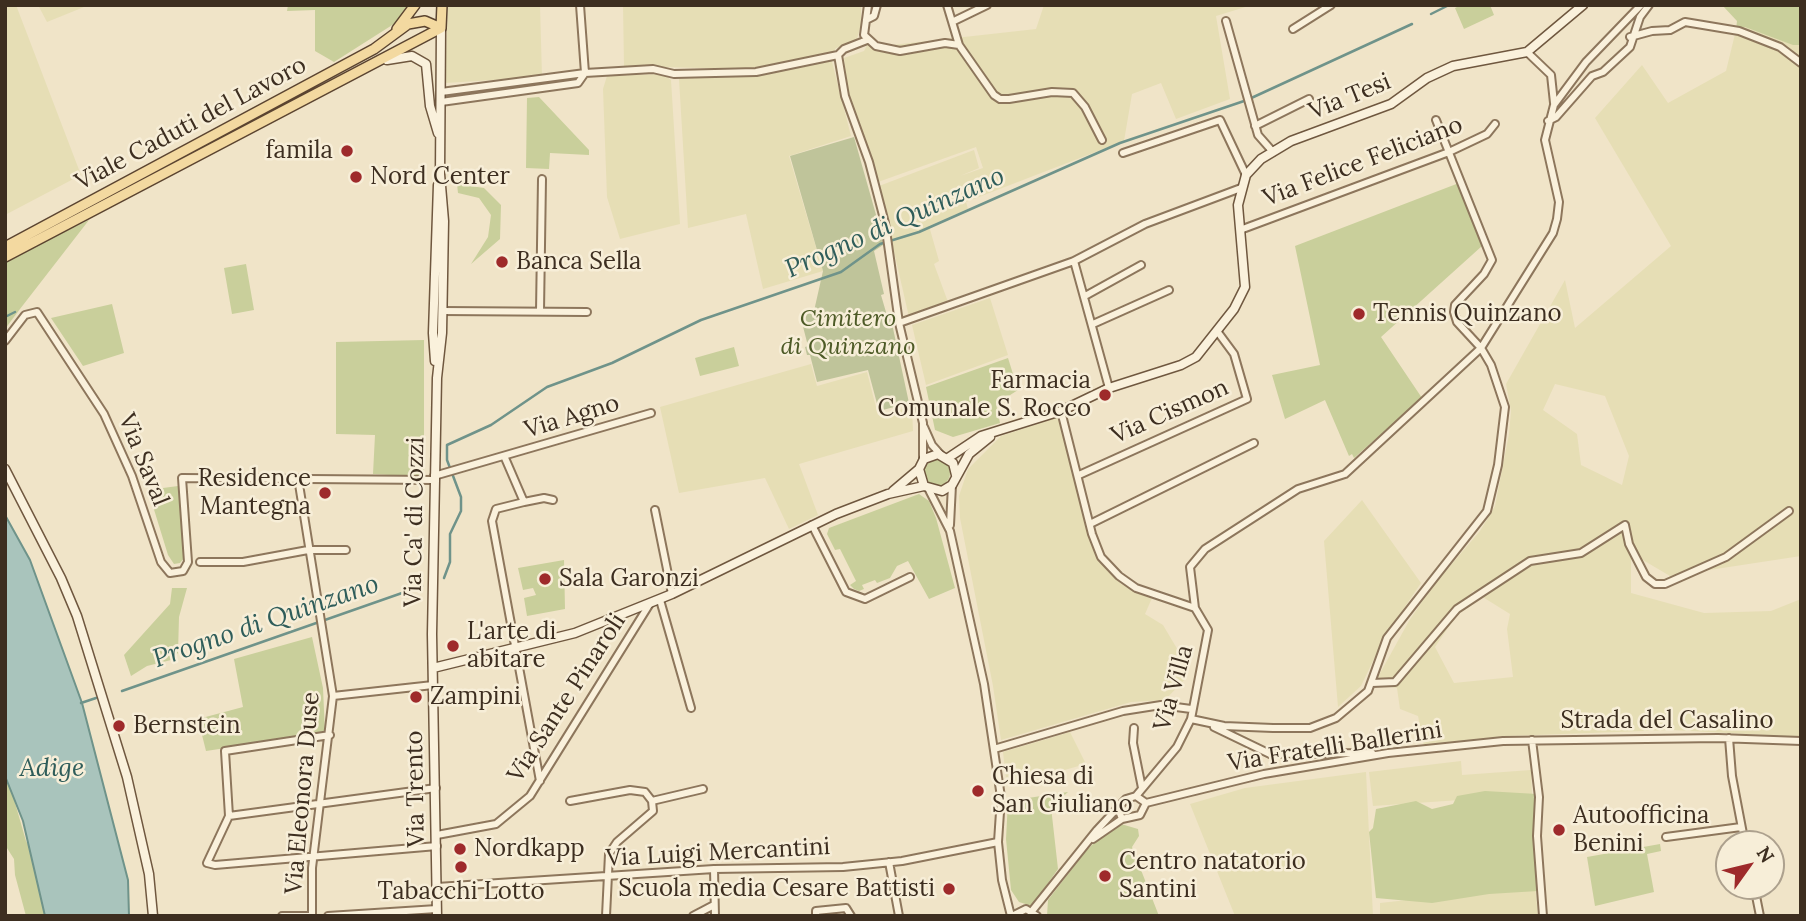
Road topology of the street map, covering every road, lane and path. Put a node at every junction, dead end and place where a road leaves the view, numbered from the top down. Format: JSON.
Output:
{"nodes":[{"id":1,"x":415,"y":5,"type":"edge"},
{"id":2,"x":442,"y":5,"type":"edge"},
{"id":3,"x":580,"y":5,"type":"edge"},
{"id":4,"x":868,"y":5,"type":"edge"},
{"id":5,"x":877,"y":5,"type":"edge"},
{"id":6,"x":947,"y":5,"type":"edge"},
{"id":7,"x":987,"y":5,"type":"edge"},
{"id":8,"x":1331,"y":5,"type":"edge"},
{"id":9,"x":1583,"y":5,"type":"edge"},
{"id":10,"x":1641,"y":5,"type":"edge"},
{"id":11,"x":1649,"y":5,"type":"edge"},
{"id":12,"x":866,"y":20,"type":"junction"},
{"id":13,"x":1226,"y":20,"type":"dead end"},
{"id":14,"x":954,"y":21,"type":"junction"},
{"id":15,"x":441,"y":28,"type":"junction"},
{"id":16,"x":1293,"y":29,"type":"dead end"},
{"id":17,"x":394,"y":33,"type":"junction"},
{"id":18,"x":1630,"y":37,"type":"junction"},
{"id":19,"x":867,"y":40,"type":"junction"},
{"id":20,"x":959,"y":45,"type":"junction"},
{"id":21,"x":1527,"y":52,"type":"junction"},
{"id":22,"x":838,"y":55,"type":"junction"},
{"id":23,"x":1801,"y":63,"type":"edge"},
{"id":24,"x":371,"y":64,"type":"junction"},
{"id":25,"x":585,"y":73,"type":"junction"},
{"id":26,"x":442,"y":92,"type":"junction"},
{"id":27,"x":1309,"y":99,"type":"dead end"},
{"id":28,"x":441,"y":103,"type":"junction"},
{"id":29,"x":1554,"y":105,"type":"junction"},
{"id":30,"x":1436,"y":120,"type":"dead end"},
{"id":31,"x":1548,"y":121,"type":"junction"},
{"id":32,"x":1495,"y":124,"type":"dead end"},
{"id":33,"x":1255,"y":126,"type":"junction"},
{"id":34,"x":1102,"y":140,"type":"dead end"},
{"id":35,"x":440,"y":143,"type":"junction"},
{"id":36,"x":1273,"y":152,"type":"junction"},
{"id":37,"x":1450,"y":152,"type":"junction"},
{"id":38,"x":1123,"y":153,"type":"dead end"},
{"id":39,"x":440,"y":174,"type":"junction"},
{"id":40,"x":1246,"y":175,"type":"junction"},
{"id":41,"x":542,"y":179,"type":"dead end"},
{"id":42,"x":1241,"y":188,"type":"junction"},
{"id":43,"x":1240,"y":230,"type":"junction"},
{"id":44,"x":5,"y":247,"type":"edge"},
{"id":45,"x":5,"y":257,"type":"edge"},
{"id":46,"x":1074,"y":261,"type":"junction"},
{"id":47,"x":1141,"y":265,"type":"dead end"},
{"id":48,"x":1169,"y":290,"type":"dead end"},
{"id":49,"x":1085,"y":296,"type":"junction"},
{"id":50,"x":540,"y":311,"type":"junction"},
{"id":51,"x":442,"y":312,"type":"junction"},
{"id":52,"x":587,"y":312,"type":"dead end"},
{"id":53,"x":899,"y":323,"type":"junction"},
{"id":54,"x":1093,"y":324,"type":"junction"},
{"id":55,"x":1217,"y":331,"type":"junction"},
{"id":56,"x":5,"y":341,"type":"edge"},
{"id":57,"x":1481,"y":348,"type":"junction"},
{"id":58,"x":437,"y":378,"type":"junction"},
{"id":59,"x":1109,"y":388,"type":"junction"},
{"id":60,"x":1061,"y":411,"type":"junction"},
{"id":61,"x":651,"y":413,"type":"dead end"},
{"id":62,"x":923,"y":423,"type":"junction"},
{"id":63,"x":998,"y":431,"type":"junction"},
{"id":64,"x":1254,"y":443,"type":"dead end"},
{"id":65,"x":945,"y":456,"type":"junction"},
{"id":66,"x":505,"y":458,"type":"junction"},
{"id":67,"x":921,"y":466,"type":"junction"},
{"id":68,"x":5,"y":469,"type":"edge"},
{"id":69,"x":956,"y":475,"type":"junction"},
{"id":70,"x":1079,"y":475,"type":"junction"},
{"id":71,"x":437,"y":477,"type":"junction"},
{"id":72,"x":182,"y":478,"type":"joint"},
{"id":73,"x":298,"y":478,"type":"junction"},
{"id":74,"x":952,"y":485,"type":"junction"},
{"id":75,"x":927,"y":488,"type":"junction"},
{"id":76,"x":888,"y":494,"type":"junction"},
{"id":77,"x":554,"y":500,"type":"dead end"},
{"id":78,"x":524,"y":502,"type":"junction"},
{"id":79,"x":655,"y":510,"type":"dead end"},
{"id":80,"x":1789,"y":511,"type":"dead end"},
{"id":81,"x":1090,"y":524,"type":"junction"},
{"id":82,"x":812,"y":525,"type":"junction"},
{"id":83,"x":950,"y":531,"type":"junction"},
{"id":84,"x":308,"y":550,"type":"junction"},
{"id":85,"x":346,"y":550,"type":"dead end"},
{"id":86,"x":200,"y":562,"type":"dead end"},
{"id":87,"x":910,"y":577,"type":"dead end"},
{"id":88,"x":672,"y":594,"type":"junction"},
{"id":89,"x":660,"y":600,"type":"junction"},
{"id":90,"x":649,"y":605,"type":"junction"},
{"id":91,"x":1195,"y":608,"type":"junction"},
{"id":92,"x":516,"y":649,"type":"junction"},
{"id":93,"x":433,"y":667,"type":"junction"},
{"id":94,"x":1372,"y":683,"type":"junction"},
{"id":95,"x":433,"y":685,"type":"junction"},
{"id":96,"x":333,"y":696,"type":"junction"},
{"id":97,"x":691,"y":708,"type":"dead end"},
{"id":98,"x":1191,"y":709,"type":"junction"},
{"id":99,"x":1191,"y":719,"type":"junction"},
{"id":100,"x":1207,"y":724,"type":"junction"},
{"id":101,"x":1134,"y":728,"type":"dead end"},
{"id":102,"x":330,"y":735,"type":"junction"},
{"id":103,"x":1729,"y":738,"type":"junction"},
{"id":104,"x":1532,"y":740,"type":"junction"},
{"id":105,"x":1801,"y":741,"type":"edge"},
{"id":106,"x":995,"y":749,"type":"junction"},
{"id":107,"x":1388,"y":753,"type":"junction"},
{"id":108,"x":540,"y":781,"type":"junction"},
{"id":109,"x":436,"y":788,"type":"junction"},
{"id":110,"x":1142,"y":788,"type":"junction"},
{"id":111,"x":703,"y":789,"type":"dead end"},
{"id":112,"x":1136,"y":796,"type":"junction"},
{"id":113,"x":570,"y":801,"type":"dead end"},
{"id":114,"x":652,"y":801,"type":"junction"},
{"id":115,"x":322,"y":802,"type":"junction"},
{"id":116,"x":1146,"y":803,"type":"junction"},
{"id":117,"x":1118,"y":808,"type":"junction"},
{"id":118,"x":229,"y":816,"type":"junction"},
{"id":119,"x":1122,"y":819,"type":"junction"},
{"id":120,"x":1741,"y":827,"type":"junction"},
{"id":121,"x":1742,"y":830,"type":"edge"},
{"id":122,"x":437,"y":835,"type":"junction"},
{"id":123,"x":1666,"y":837,"type":"dead end"},
{"id":124,"x":998,"y":842,"type":"junction"},
{"id":125,"x":1086,"y":845,"type":"junction"},
{"id":126,"x":437,"y":846,"type":"junction"},
{"id":127,"x":315,"y":856,"type":"junction"},
{"id":128,"x":889,"y":862,"type":"junction"},
{"id":129,"x":714,"y":869,"type":"junction"},
{"id":130,"x":607,"y":877,"type":"junction"},
{"id":131,"x":438,"y":887,"type":"junction"},
{"id":132,"x":1006,"y":900,"type":"junction"},
{"id":133,"x":715,"y":905,"type":"junction"},
{"id":134,"x":1019,"y":910,"type":"junction"},
{"id":135,"x":437,"y":912,"type":"edge"},
{"id":136,"x":1036,"y":914,"type":"edge"},
{"id":137,"x":153,"y":916,"type":"edge"},
{"id":138,"x":282,"y":916,"type":"edge"},
{"id":139,"x":311,"y":916,"type":"edge"},
{"id":140,"x":328,"y":916,"type":"edge"},
{"id":141,"x":606,"y":916,"type":"edge"},
{"id":142,"x":693,"y":916,"type":"edge"},
{"id":143,"x":715,"y":916,"type":"edge"},
{"id":144,"x":816,"y":916,"type":"edge"},
{"id":145,"x":851,"y":916,"type":"edge"},
{"id":146,"x":899,"y":916,"type":"edge"},
{"id":147,"x":1012,"y":916,"type":"edge"},
{"id":148,"x":1543,"y":916,"type":"edge"}],
"edges":[{"from":1,"to":17,"type":"main road","name":"Viale Caduti del Lavoro"},
{"from":2,"to":15,"type":"main road","name":"Via Ca' di Cozzi"},
{"from":3,"to":25,"type":"street"},
{"from":4,"to":12,"type":"street"},
{"from":5,"to":12,"type":"street"},
{"from":6,"to":14,"type":"street"},
{"from":7,"to":14,"type":"street"},
{"from":8,"to":16,"type":"street"},
{"from":9,"to":21,"type":"street"},
{"from":10,"to":29,"type":"street"},
{"from":11,"to":18,"type":"street"},
{"from":12,"to":19,"type":"street"},
{"from":13,"to":33,"type":"street"},
{"from":14,"to":20,"type":"street"},
{"from":15,"to":17,"type":"main road","name":"Viale Caduti del Lavoro"},
{"from":15,"to":24,"type":"main road","name":"Viale Caduti del Lavoro"},
{"from":15,"to":26,"type":"street","name":"Via Ca' di Cozzi"},
{"from":17,"to":44,"type":"main road","name":"Viale Caduti del Lavoro"},
{"from":18,"to":23,"type":"street"},
{"from":18,"to":31,"type":"street"},
{"from":19,"to":20,"type":"street"},
{"from":19,"to":22,"type":"street"},
{"from":20,"to":34,"type":"street"},
{"from":21,"to":29,"type":"street"},
{"from":21,"to":36,"type":"street","name":"Via Tesi"},
{"from":22,"to":25,"type":"street"},
{"from":22,"to":53,"type":"street"},
{"from":24,"to":35,"type":"street","name":"Viale Caduti del Lavoro"},
{"from":24,"to":45,"type":"main road","name":"Viale Caduti del Lavoro"},
{"from":25,"to":26,"type":"street"},
{"from":25,"to":28,"type":"street"},
{"from":26,"to":28,"type":"street","name":"Via Ca' di Cozzi"},
{"from":27,"to":33,"type":"street"},
{"from":28,"to":35,"type":"street","name":"Via Ca' di Cozzi"},
{"from":29,"to":31,"type":"street"},
{"from":30,"to":37,"type":"street"},
{"from":31,"to":57,"type":"street"},
{"from":32,"to":37,"type":"street","name":"Via Felice Feliciano"},
{"from":33,"to":36,"type":"street"},
{"from":35,"to":39,"type":"street","name":"Via Ca' di Cozzi"},
{"from":36,"to":40,"type":"street","name":"Via Tesi"},
{"from":37,"to":43,"type":"street","name":"Via Felice Feliciano"},
{"from":37,"to":57,"type":"street"},
{"from":38,"to":40,"type":"street"},
{"from":39,"to":51,"type":"street","name":"Via Ca' di Cozzi"},
{"from":39,"to":58,"type":"street","name":"Via Ca' di Cozzi"},
{"from":40,"to":42,"type":"street","name":"Via Tesi"},
{"from":41,"to":50,"type":"street"},
{"from":42,"to":43,"type":"street","name":"Via Tesi"},
{"from":42,"to":46,"type":"street"},
{"from":43,"to":55,"type":"street","name":"Via Tesi"},
{"from":46,"to":49,"type":"street"},
{"from":46,"to":53,"type":"street"},
{"from":47,"to":49,"type":"street"},
{"from":48,"to":54,"type":"street"},
{"from":49,"to":54,"type":"street"},
{"from":50,"to":51,"type":"street"},
{"from":50,"to":52,"type":"street"},
{"from":51,"to":58,"type":"street","name":"Via Ca' di Cozzi"},
{"from":53,"to":62,"type":"street"},
{"from":54,"to":59,"type":"street"},
{"from":55,"to":59,"type":"street","name":"Via Tesi"},
{"from":55,"to":70,"type":"street","name":"Via Cismon"},
{"from":56,"to":72,"type":"street","name":"Via Saval"},
{"from":57,"to":91,"type":"street","name":"Via Villa"},
{"from":57,"to":94,"type":"street"},
{"from":58,"to":71,"type":"street","name":"Via Ca' di Cozzi"},
{"from":59,"to":60,"type":"street","name":"Via Tesi"},
{"from":60,"to":63,"type":"street","name":"Via Tesi"},
{"from":60,"to":70,"type":"street"},
{"from":61,"to":66,"type":"street","name":"Via Agno"},
{"from":62,"to":65,"type":"street"},
{"from":62,"to":67,"type":"street"},
{"from":63,"to":65,"type":"street"},
{"from":63,"to":69,"type":"street"},
{"from":64,"to":81,"type":"street"},
{"from":65,"to":67,"type":"street"},
{"from":65,"to":69,"type":"street"},
{"from":66,"to":71,"type":"street","name":"Via Agno"},
{"from":66,"to":78,"type":"street","name":"Via Agno"},
{"from":67,"to":75,"type":"street"},
{"from":67,"to":76,"type":"street"},
{"from":68,"to":137,"type":"street"},
{"from":69,"to":74,"type":"street"},
{"from":70,"to":81,"type":"street"},
{"from":71,"to":73,"type":"street","name":"Via Agno"},
{"from":71,"to":93,"type":"street","name":"Via Ca' di Cozzi"},
{"from":72,"to":73,"type":"street","name":"Via Agno"},
{"from":73,"to":84,"type":"street","name":"Via Eleonora Duse"},
{"from":74,"to":75,"type":"street"},
{"from":74,"to":83,"type":"street"},
{"from":75,"to":76,"type":"street"},
{"from":75,"to":83,"type":"street"},
{"from":76,"to":82,"type":"street"},
{"from":77,"to":78,"type":"street"},
{"from":78,"to":92,"type":"street"},
{"from":79,"to":88,"type":"street"},
{"from":80,"to":94,"type":"street"},
{"from":81,"to":91,"type":"street"},
{"from":82,"to":87,"type":"street"},
{"from":82,"to":88,"type":"street"},
{"from":83,"to":106,"type":"street"},
{"from":84,"to":85,"type":"street"},
{"from":84,"to":86,"type":"street"},
{"from":84,"to":96,"type":"street","name":"Via Eleonora Duse"},
{"from":88,"to":89,"type":"street"},
{"from":89,"to":90,"type":"street"},
{"from":89,"to":97,"type":"street"},
{"from":90,"to":92,"type":"street"},
{"from":90,"to":108,"type":"street","name":"Via Sante Pinaroli"},
{"from":91,"to":98,"type":"street","name":"Via Villa"},
{"from":92,"to":93,"type":"street"},
{"from":92,"to":108,"type":"street"},
{"from":93,"to":95,"type":"street","name":"Via Trento"},
{"from":94,"to":100,"type":"street"},
{"from":95,"to":96,"type":"street"},
{"from":95,"to":109,"type":"street","name":"Via Trento"},
{"from":96,"to":102,"type":"street","name":"Via Eleonora Duse"},
{"from":98,"to":99,"type":"street","name":"Via Villa"},
{"from":98,"to":106,"type":"street"},
{"from":99,"to":100,"type":"street"},
{"from":99,"to":110,"type":"street","name":"Via Villa"},
{"from":100,"to":107,"type":"street"},
{"from":101,"to":110,"type":"street","name":"Via Villa"},
{"from":102,"to":115,"type":"street","name":"Via Eleonora Duse"},
{"from":102,"to":118,"type":"street"},
{"from":103,"to":104,"type":"street","name":"Strada del Casalino"},
{"from":103,"to":105,"type":"street","name":"Strada del Casalino"},
{"from":103,"to":120,"type":"street"},
{"from":104,"to":107,"type":"street","name":"Via Fratelli Ballerini"},
{"from":104,"to":148,"type":"street"},
{"from":106,"to":124,"type":"street"},
{"from":107,"to":116,"type":"street","name":"Via Fratelli Ballerini"},
{"from":108,"to":122,"type":"street","name":"Via Sante Pinaroli"},
{"from":109,"to":115,"type":"street"},
{"from":109,"to":122,"type":"street","name":"Via Trento"},
{"from":110,"to":112,"type":"street","name":"Via Villa"},
{"from":111,"to":114,"type":"street"},
{"from":112,"to":116,"type":"street"},
{"from":112,"to":117,"type":"street","name":"Via Villa"},
{"from":113,"to":114,"type":"street"},
{"from":114,"to":130,"type":"street"},
{"from":115,"to":118,"type":"street"},
{"from":115,"to":127,"type":"street","name":"Via Eleonora Duse"},
{"from":116,"to":119,"type":"street","name":"Via Villa"},
{"from":117,"to":119,"type":"street"},
{"from":117,"to":125,"type":"street","name":"Via Villa"},
{"from":118,"to":127,"type":"street"},
{"from":119,"to":125,"type":"street","name":"Via Villa"},
{"from":120,"to":121,"type":"street"},
{"from":120,"to":123,"type":"street"},
{"from":122,"to":126,"type":"street","name":"Via Trento"},
{"from":124,"to":128,"type":"street","name":"Via Luigi Mercantini"},
{"from":124,"to":132,"type":"street"},
{"from":125,"to":136,"type":"street","name":"Via Villa"},
{"from":126,"to":127,"type":"street"},
{"from":126,"to":131,"type":"street","name":"Via Trento"},
{"from":127,"to":139,"type":"street","name":"Via Eleonora Duse"},
{"from":128,"to":129,"type":"street","name":"Via Luigi Mercantini"},
{"from":128,"to":146,"type":"street"},
{"from":129,"to":130,"type":"street","name":"Via Luigi Mercantini"},
{"from":129,"to":133,"type":"street"},
{"from":130,"to":131,"type":"street","name":"Via Luigi Mercantini"},
{"from":130,"to":141,"type":"street"},
{"from":131,"to":135,"type":"street","name":"Via Trento"},
{"from":132,"to":134,"type":"street"},
{"from":132,"to":147,"type":"street"},
{"from":133,"to":142,"type":"street"},
{"from":133,"to":143,"type":"street"},
{"from":134,"to":136,"type":"street"},
{"from":134,"to":147,"type":"street"},
{"from":135,"to":140,"type":"street"},
{"from":138,"to":139,"type":"street"},
{"from":144,"to":145,"type":"street"}]}
